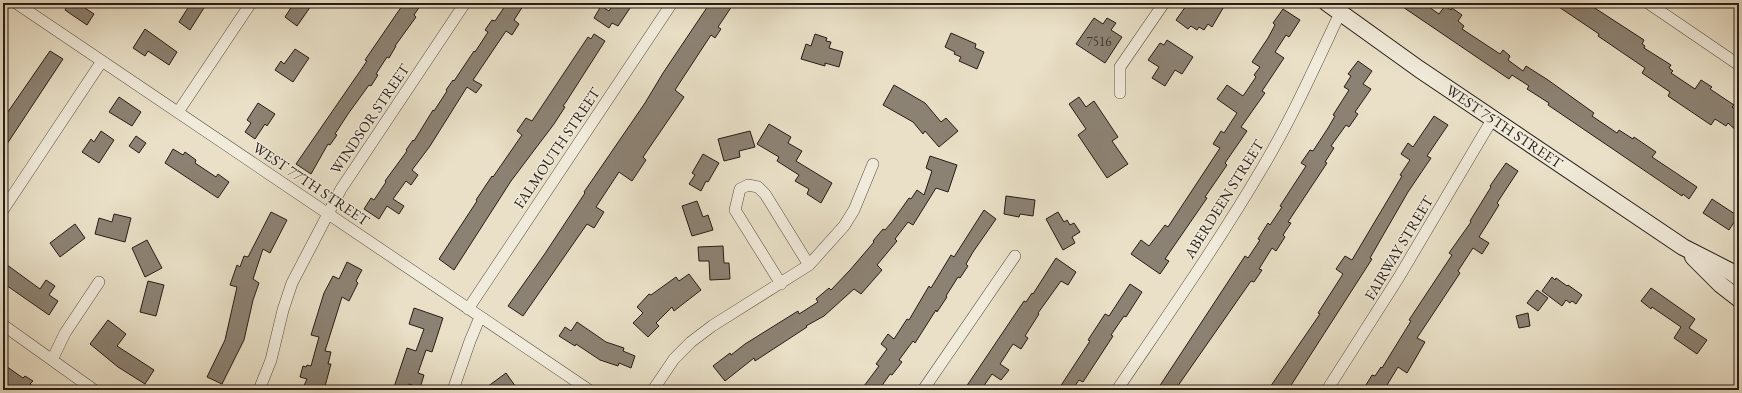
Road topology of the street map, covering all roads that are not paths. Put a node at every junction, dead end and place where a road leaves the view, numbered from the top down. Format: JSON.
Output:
{"nodes":[{"id":1,"x":16,"y":3,"type":"edge"},
{"id":2,"x":251,"y":3,"type":"edge"},
{"id":3,"x":465,"y":3,"type":"edge"},
{"id":4,"x":672,"y":3,"type":"edge"},
{"id":5,"x":1164,"y":3,"type":"edge"},
{"id":6,"x":1327,"y":3,"type":"edge"},
{"id":7,"x":1648,"y":3,"type":"edge"},
{"id":8,"x":30,"y":7,"type":"edge"},
{"id":9,"x":1340,"y":13,"type":"junction"},
{"id":10,"x":102,"y":61,"type":"junction"},
{"id":11,"x":1739,"y":65,"type":"edge"},
{"id":12,"x":1120,"y":93,"type":"dead end"},
{"id":13,"x":178,"y":112,"type":"junction"},
{"id":14,"x":1493,"y":118,"type":"junction"},
{"id":15,"x":873,"y":164,"type":"dead end"},
{"id":16,"x":3,"y":210,"type":"edge"},
{"id":17,"x":328,"y":214,"type":"junction"},
{"id":18,"x":1683,"y":247,"type":"junction"},
{"id":19,"x":1015,"y":256,"type":"dead end"},
{"id":20,"x":809,"y":265,"type":"junction"},
{"id":21,"x":1739,"y":278,"type":"edge"},
{"id":22,"x":99,"y":282,"type":"dead end"},
{"id":23,"x":781,"y":284,"type":"junction"},
{"id":24,"x":1739,"y":299,"type":"edge"},
{"id":25,"x":468,"y":309,"type":"junction"},
{"id":26,"x":480,"y":317,"type":"junction"},
{"id":27,"x":3,"y":325,"type":"edge"},
{"id":28,"x":52,"y":360,"type":"junction"},
{"id":29,"x":94,"y":390,"type":"edge"},
{"id":30,"x":259,"y":390,"type":"edge"},
{"id":31,"x":453,"y":390,"type":"edge"},
{"id":32,"x":588,"y":390,"type":"edge"},
{"id":33,"x":653,"y":390,"type":"edge"},
{"id":34,"x":923,"y":390,"type":"edge"},
{"id":35,"x":1117,"y":390,"type":"edge"},
{"id":36,"x":1327,"y":390,"type":"edge"}],
"edges":[{"from":1,"to":8,"type":"street","name":"WEST 77TH STREET"},
{"from":2,"to":13,"type":"street"},
{"from":3,"to":17,"type":"street","name":"WINDSOR STREET"},
{"from":4,"to":25,"type":"street","name":"FALMOUTH STREET"},
{"from":5,"to":12,"type":"street"},
{"from":6,"to":9,"type":"main road","name":"WEST 75TH STREET"},
{"from":7,"to":11,"type":"street"},
{"from":8,"to":10,"type":"street","name":"WEST 77TH STREET"},
{"from":9,"to":14,"type":"main road","name":"WEST 75TH STREET"},
{"from":9,"to":35,"type":"street","name":"ABERDEEN STREET"},
{"from":10,"to":13,"type":"street","name":"WEST 77TH STREET"},
{"from":10,"to":16,"type":"street"},
{"from":13,"to":17,"type":"street","name":"WEST 77TH STREET"},
{"from":14,"to":18,"type":"main road","name":"WEST 75TH STREET"},
{"from":14,"to":36,"type":"street","name":"FAIRWAY STREET"},
{"from":15,"to":20,"type":"street"},
{"from":17,"to":25,"type":"street","name":"WEST 77TH STREET"},
{"from":17,"to":30,"type":"street","name":"WINDSOR STREET"},
{"from":18,"to":21,"type":"main road","name":"WEST 75TH STREET"},
{"from":18,"to":24,"type":"main road","name":"WEST 75TH STREET"},
{"from":19,"to":34,"type":"street"},
{"from":20,"to":23,"type":"street"},
{"from":20,"to":23,"type":"street"},
{"from":22,"to":28,"type":"street"},
{"from":23,"to":33,"type":"street"},
{"from":25,"to":26,"type":"street","name":"WEST 77TH STREET"},
{"from":26,"to":31,"type":"street"},
{"from":26,"to":32,"type":"street","name":"WEST 77TH STREET"},
{"from":27,"to":28,"type":"street"},
{"from":28,"to":29,"type":"street"}]}
